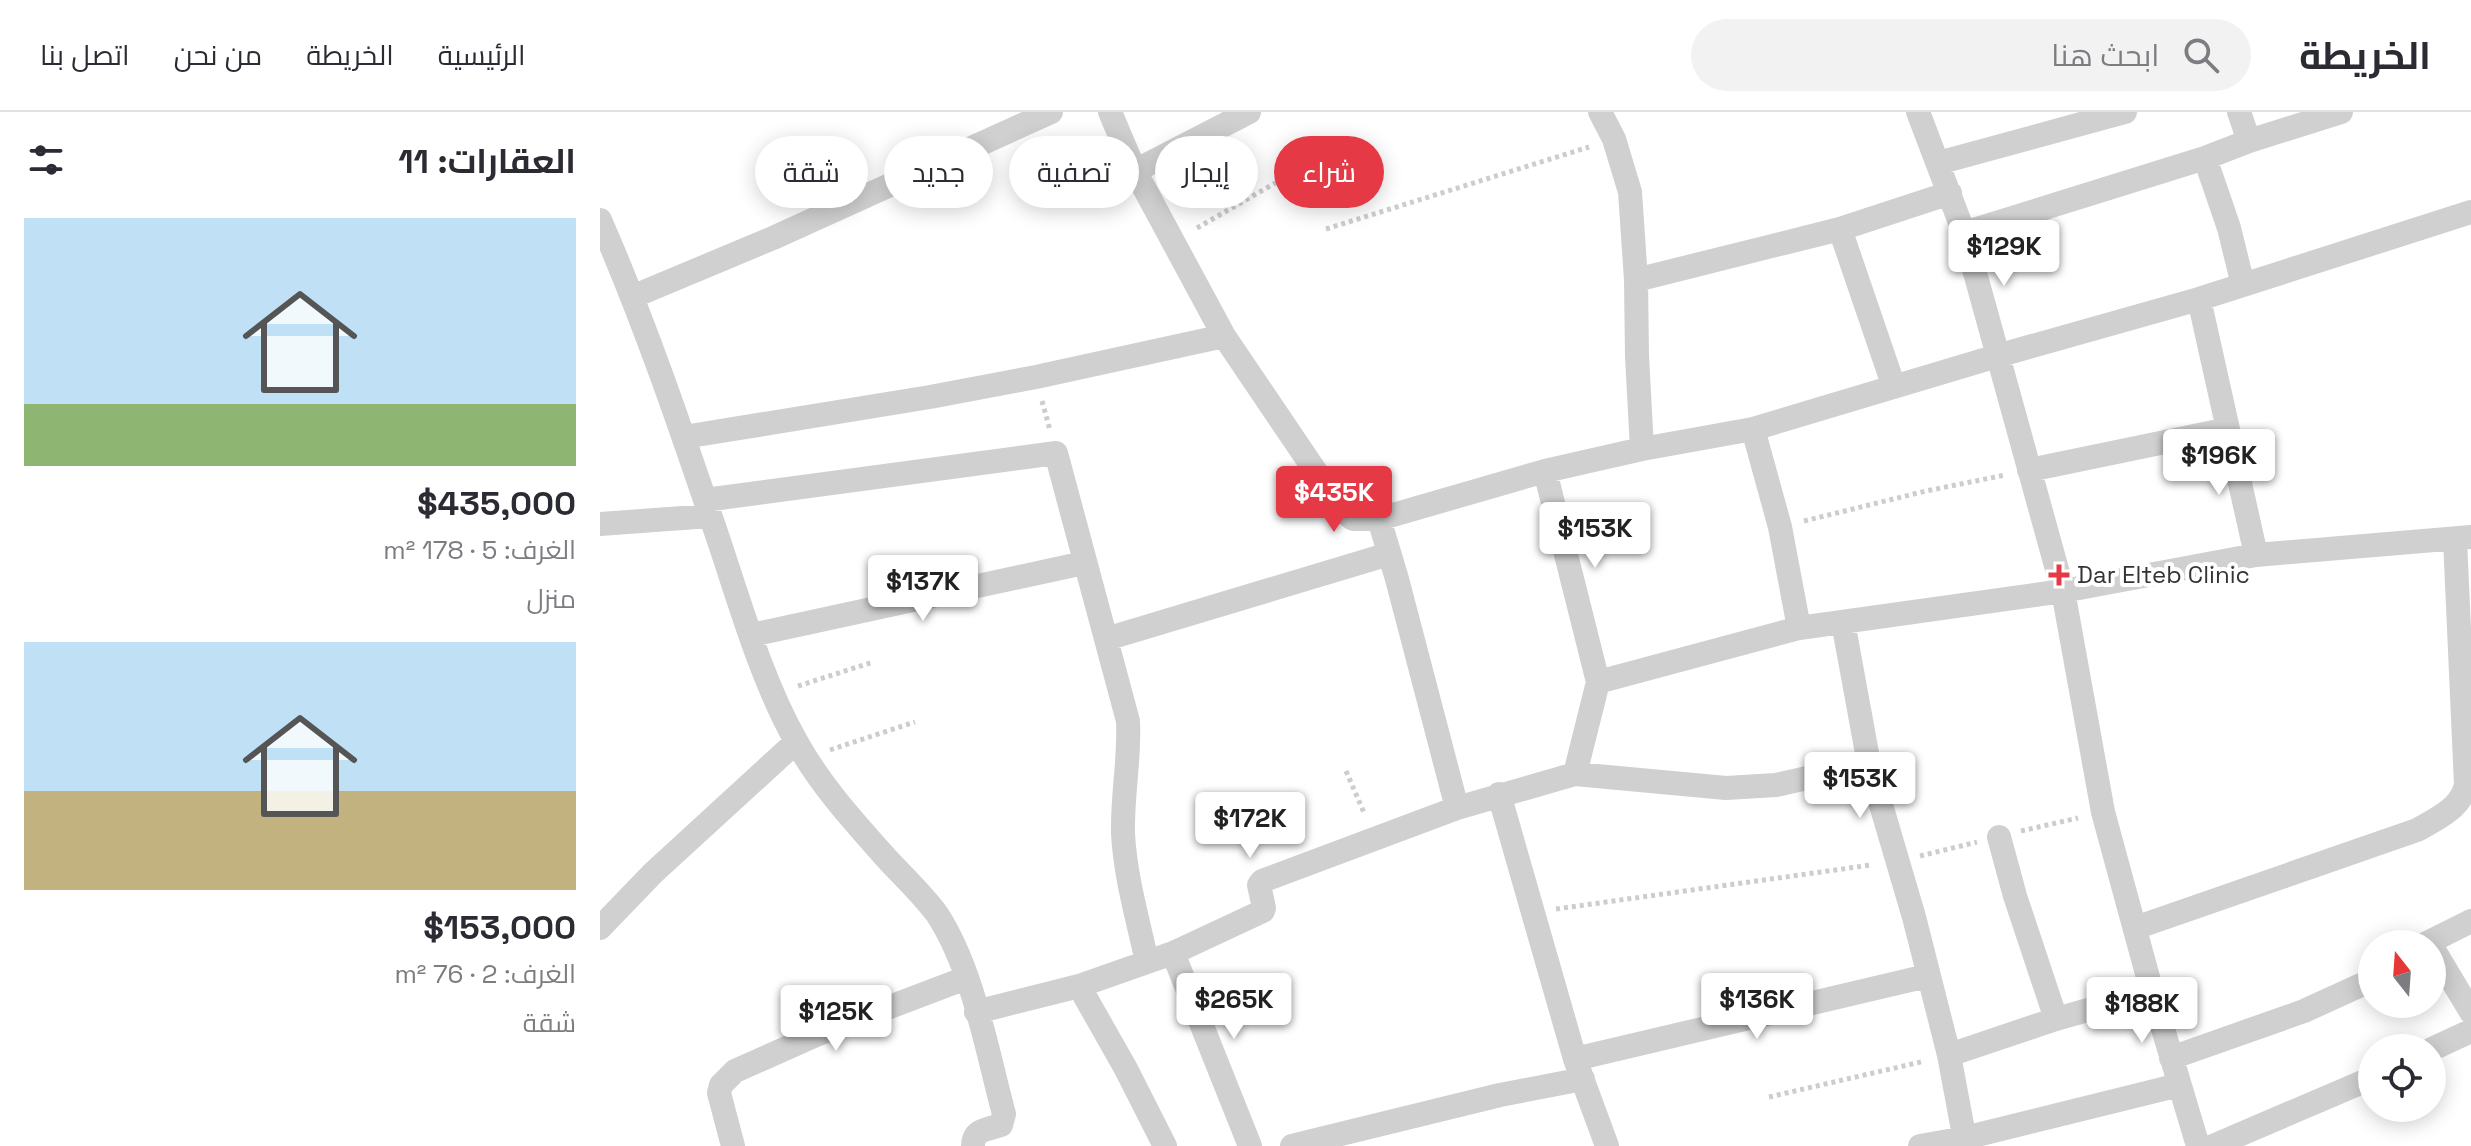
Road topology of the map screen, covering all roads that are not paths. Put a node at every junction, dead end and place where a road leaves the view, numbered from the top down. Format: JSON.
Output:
{"nodes":[{"id":1,"x":1051,"y":112,"type":"edge"},
{"id":2,"x":1110,"y":112,"type":"edge"},
{"id":3,"x":1249,"y":112,"type":"edge"},
{"id":4,"x":1600,"y":112,"type":"edge"},
{"id":5,"x":1918,"y":112,"type":"edge"},
{"id":6,"x":2125,"y":112,"type":"edge"},
{"id":7,"x":2239,"y":112,"type":"edge"},
{"id":8,"x":2341,"y":112,"type":"edge"},
{"id":9,"x":1120,"y":136,"type":"edge"},
{"id":10,"x":2249,"y":141,"type":"junction"},
{"id":11,"x":2205,"y":158,"type":"junction"},
{"id":12,"x":1938,"y":163,"type":"junction"},
{"id":13,"x":1139,"y":169,"type":"edge"},
{"id":14,"x":1139,"y":179,"type":"edge"},
{"id":15,"x":1950,"y":193,"type":"junction"},
{"id":16,"x":2471,"y":212,"type":"edge"},
{"id":17,"x":600,"y":220,"type":"edge"},
{"id":18,"x":1840,"y":229,"type":"junction"},
{"id":19,"x":1964,"y":233,"type":"junction"},
{"id":20,"x":607,"y":252,"type":"edge"},
{"id":21,"x":1636,"y":280,"type":"junction"},
{"id":22,"x":2243,"y":285,"type":"junction"},
{"id":23,"x":632,"y":297,"type":"junction"},
{"id":24,"x":2199,"y":299,"type":"junction"},
{"id":25,"x":1224,"y":336,"type":"junction"},
{"id":26,"x":1997,"y":356,"type":"junction"},
{"id":27,"x":1894,"y":387,"type":"junction"},
{"id":28,"x":1753,"y":429,"type":"junction"},
{"id":29,"x":2228,"y":429,"type":"junction"},
{"id":30,"x":684,"y":437,"type":"junction"},
{"id":31,"x":1642,"y":449,"type":"junction"},
{"id":32,"x":2029,"y":470,"type":"junction"},
{"id":33,"x":1545,"y":471,"type":"junction"},
{"id":34,"x":708,"y":508,"type":"junction"},
{"id":35,"x":1379,"y":519,"type":"junction"},
{"id":36,"x":600,"y":524,"type":"edge"},
{"id":37,"x":2463,"y":538,"type":"edge"},
{"id":38,"x":1389,"y":554,"type":"junction"},
{"id":39,"x":2256,"y":555,"type":"junction"},
{"id":40,"x":1084,"y":563,"type":"junction"},
{"id":41,"x":2063,"y":591,"type":"junction"},
{"id":42,"x":1843,"y":622,"type":"junction"},
{"id":43,"x":1799,"y":628,"type":"junction"},
{"id":44,"x":752,"y":635,"type":"junction"},
{"id":45,"x":1106,"y":639,"type":"junction"},
{"id":46,"x":1598,"y":682,"type":"junction"},
{"id":47,"x":801,"y":750,"type":"junction"},
{"id":48,"x":1869,"y":764,"type":"junction"},
{"id":49,"x":1575,"y":774,"type":"junction"},
{"id":50,"x":1499,"y":794,"type":"junction"},
{"id":51,"x":1457,"y":808,"type":"junction"},
{"id":52,"x":1999,"y":837,"type":"road end"},
{"id":53,"x":2471,"y":921,"type":"edge"},
{"id":54,"x":600,"y":928,"type":"edge"},
{"id":55,"x":2135,"y":928,"type":"junction"},
{"id":56,"x":2446,"y":935,"type":"edge"},
{"id":57,"x":1173,"y":953,"type":"junction"},
{"id":58,"x":1147,"y":962,"type":"junction"},
{"id":59,"x":2446,"y":963,"type":"edge"},
{"id":60,"x":1927,"y":976,"type":"junction"},
{"id":61,"x":966,"y":978,"type":"junction"},
{"id":62,"x":2464,"y":984,"type":"edge"},
{"id":63,"x":1079,"y":986,"type":"junction"},
{"id":64,"x":2358,"y":986,"type":"edge"},
{"id":65,"x":2152,"y":992,"type":"junction"},
{"id":66,"x":976,"y":1012,"type":"junction"},
{"id":67,"x":2471,"y":1012,"type":"edge"},
{"id":68,"x":2056,"y":1019,"type":"junction"},
{"id":69,"x":2471,"y":1031,"type":"edge"},
{"id":70,"x":2446,"y":1043,"type":"edge"},
{"id":71,"x":1949,"y":1055,"type":"junction"},
{"id":72,"x":2171,"y":1058,"type":"junction"},
{"id":73,"x":1579,"y":1069,"type":"junction"},
{"id":74,"x":2358,"y":1084,"type":"edge"},
{"id":75,"x":2179,"y":1085,"type":"junction"},
{"id":76,"x":1965,"y":1142,"type":"edge"},
{"id":77,"x":733,"y":1146,"type":"edge"},
{"id":78,"x":973,"y":1146,"type":"edge"},
{"id":79,"x":1165,"y":1146,"type":"edge"},
{"id":80,"x":1250,"y":1146,"type":"edge"},
{"id":81,"x":1292,"y":1146,"type":"edge"},
{"id":82,"x":1607,"y":1146,"type":"edge"},
{"id":83,"x":1920,"y":1146,"type":"edge"},
{"id":84,"x":2198,"y":1146,"type":"edge"},
{"id":85,"x":2213,"y":1146,"type":"edge"}],
"edges":[{"from":1,"to":23,"type":"street"},
{"from":2,"to":9,"type":"street"},
{"from":3,"to":13,"type":"street"},
{"from":4,"to":21,"type":"street"},
{"from":5,"to":12,"type":"street"},
{"from":6,"to":12,"type":"street"},
{"from":7,"to":10,"type":"street"},
{"from":8,"to":10,"type":"street"},
{"from":10,"to":11,"type":"street"},
{"from":11,"to":19,"type":"street"},
{"from":11,"to":22,"type":"street"},
{"from":12,"to":15,"type":"street"},
{"from":14,"to":25,"type":"street"},
{"from":15,"to":18,"type":"street"},
{"from":15,"to":19,"type":"street"},
{"from":16,"to":22,"type":"street"},
{"from":17,"to":20,"type":"street"},
{"from":18,"to":21,"type":"street"},
{"from":18,"to":27,"type":"street"},
{"from":19,"to":26,"type":"street"},
{"from":20,"to":23,"type":"street"},
{"from":21,"to":31,"type":"street"},
{"from":22,"to":24,"type":"street"},
{"from":23,"to":30,"type":"street"},
{"from":24,"to":26,"type":"street"},
{"from":24,"to":29,"type":"street"},
{"from":25,"to":30,"type":"street"},
{"from":25,"to":35,"type":"street"},
{"from":26,"to":27,"type":"street"},
{"from":26,"to":32,"type":"street"},
{"from":27,"to":28,"type":"street"},
{"from":28,"to":31,"type":"street"},
{"from":28,"to":43,"type":"street"},
{"from":29,"to":32,"type":"street"},
{"from":29,"to":39,"type":"street"},
{"from":30,"to":34,"type":"street"},
{"from":31,"to":33,"type":"street"},
{"from":32,"to":41,"type":"street"},
{"from":33,"to":35,"type":"street"},
{"from":33,"to":46,"type":"street"},
{"from":34,"to":36,"type":"street"},
{"from":34,"to":40,"type":"street"},
{"from":34,"to":44,"type":"street"},
{"from":35,"to":38,"type":"street"},
{"from":37,"to":39,"type":"street"},
{"from":37,"to":55,"type":"street"},
{"from":38,"to":45,"type":"street"},
{"from":38,"to":51,"type":"street"},
{"from":39,"to":41,"type":"street"},
{"from":40,"to":44,"type":"street"},
{"from":40,"to":45,"type":"street"},
{"from":41,"to":42,"type":"street"},
{"from":41,"to":55,"type":"street"},
{"from":42,"to":43,"type":"street"},
{"from":42,"to":48,"type":"street"},
{"from":43,"to":46,"type":"street"},
{"from":44,"to":47,"type":"street"},
{"from":45,"to":58,"type":"street"},
{"from":46,"to":49,"type":"street"},
{"from":47,"to":54,"type":"street"},
{"from":47,"to":61,"type":"street"},
{"from":48,"to":49,"type":"street"},
{"from":48,"to":60,"type":"street"},
{"from":49,"to":50,"type":"street"},
{"from":50,"to":51,"type":"street"},
{"from":50,"to":73,"type":"street"},
{"from":51,"to":57,"type":"street"},
{"from":52,"to":68,"type":"street"},
{"from":53,"to":56,"type":"street"},
{"from":55,"to":65,"type":"street"},
{"from":57,"to":58,"type":"street"},
{"from":57,"to":80,"type":"street"},
{"from":58,"to":63,"type":"street"},
{"from":59,"to":62,"type":"street"},
{"from":60,"to":71,"type":"street"},
{"from":60,"to":73,"type":"street"},
{"from":61,"to":66,"type":"street"},
{"from":61,"to":77,"type":"street"},
{"from":62,"to":67,"type":"street"},
{"from":63,"to":66,"type":"street"},
{"from":63,"to":79,"type":"street"},
{"from":64,"to":72,"type":"street"},
{"from":65,"to":68,"type":"street"},
{"from":65,"to":72,"type":"street"},
{"from":66,"to":78,"type":"street"},
{"from":68,"to":71,"type":"street"},
{"from":69,"to":70,"type":"street"},
{"from":71,"to":76,"type":"street"},
{"from":72,"to":75,"type":"street"},
{"from":73,"to":81,"type":"street"},
{"from":73,"to":82,"type":"street"},
{"from":74,"to":85,"type":"street"},
{"from":75,"to":76,"type":"street"},
{"from":75,"to":84,"type":"street"},
{"from":76,"to":83,"type":"street"}]}
